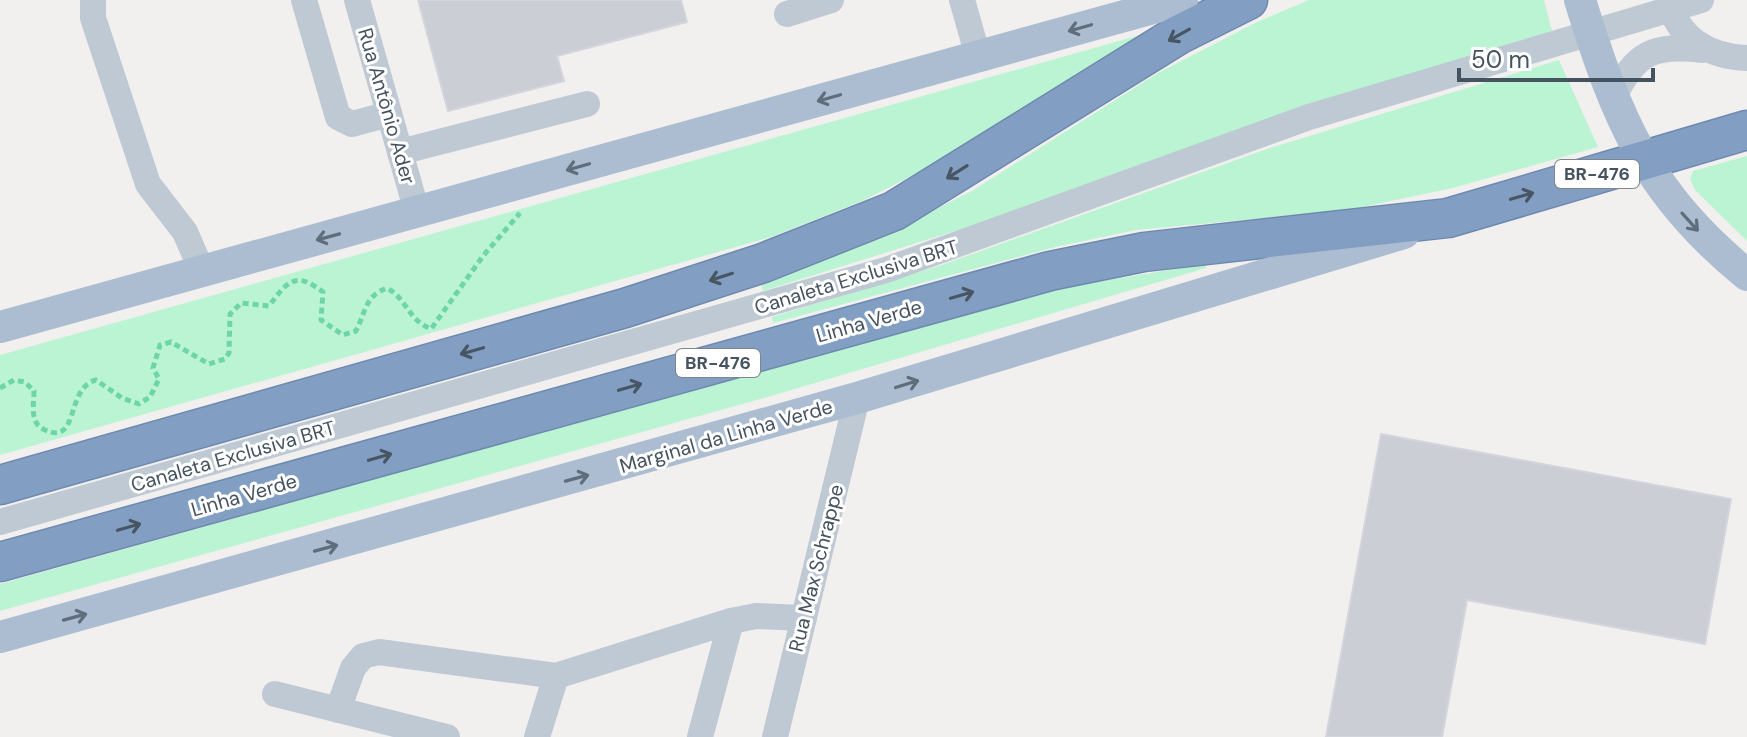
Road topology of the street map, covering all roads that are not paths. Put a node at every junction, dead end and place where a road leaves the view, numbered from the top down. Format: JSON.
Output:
{"nodes":[{"id":1,"x":93,"y":0,"type":"edge"},
{"id":2,"x":304,"y":0,"type":"edge"},
{"id":3,"x":357,"y":0,"type":"edge"},
{"id":4,"x":831,"y":0,"type":"edge"},
{"id":5,"x":962,"y":0,"type":"edge"},
{"id":6,"x":1182,"y":0,"type":"edge"},
{"id":7,"x":1248,"y":0,"type":"edge"},
{"id":8,"x":1580,"y":0,"type":"edge"},
{"id":9,"x":1701,"y":0,"type":"edge"},
{"id":10,"x":1670,"y":4,"type":"edge"},
{"id":11,"x":787,"y":14,"type":"dead end"},
{"id":12,"x":1590,"y":33,"type":"junction"},
{"id":13,"x":1703,"y":50,"type":"junction"},
{"id":14,"x":978,"y":56,"type":"junction"},
{"id":15,"x":1747,"y":58,"type":"edge"},
{"id":16,"x":1613,"y":98,"type":"junction"},
{"id":17,"x":587,"y":104,"type":"dead end"},
{"id":18,"x":389,"y":114,"type":"junction"},
{"id":19,"x":1747,"y":130,"type":"edge"},
{"id":20,"x":400,"y":152,"type":"junction"},
{"id":21,"x":1642,"y":161,"type":"junction"},
{"id":22,"x":417,"y":212,"type":"junction"},
{"id":23,"x":1448,"y":218,"type":"junction"},
{"id":24,"x":202,"y":271,"type":"junction"},
{"id":25,"x":1747,"y":275,"type":"edge"},
{"id":26,"x":0,"y":327,"type":"edge"},
{"id":27,"x":857,"y":398,"type":"junction"},
{"id":28,"x":0,"y":485,"type":"edge"},
{"id":29,"x":0,"y":522,"type":"edge"},
{"id":30,"x":0,"y":562,"type":"edge"},
{"id":31,"x":804,"y":618,"type":"junction"},
{"id":32,"x":731,"y":621,"type":"junction"},
{"id":33,"x":0,"y":637,"type":"edge"},
{"id":34,"x":556,"y":676,"type":"junction"},
{"id":35,"x":275,"y":694,"type":"dead end"},
{"id":36,"x":338,"y":710,"type":"junction"},
{"id":37,"x":447,"y":737,"type":"edge"},
{"id":38,"x":537,"y":737,"type":"edge"},
{"id":39,"x":700,"y":737,"type":"edge"},
{"id":40,"x":775,"y":737,"type":"edge"}],
"edges":[{"from":1,"to":24,"type":"street"},
{"from":2,"to":18,"type":"street"},
{"from":3,"to":18,"type":"street","name":"Rua Antônio Ader"},
{"from":4,"to":11,"type":"street"},
{"from":5,"to":14,"type":"street"},
{"from":6,"to":14,"type":"main road","one_way":true},
{"from":7,"to":28,"type":"highway","one_way":true},
{"from":8,"to":12,"type":"main road"},
{"from":9,"to":10,"type":"street","name":"Canaleta Exclusiva BRT"},
{"from":10,"to":12,"type":"street","name":"Canaleta Exclusiva BRT"},
{"from":10,"to":13,"type":"street"},
{"from":12,"to":16,"type":"main road"},
{"from":12,"to":29,"type":"street","name":"Canaleta Exclusiva BRT"},
{"from":13,"to":15,"type":"street"},
{"from":13,"to":16,"type":"street"},
{"from":14,"to":22,"type":"main road","one_way":true},
{"from":16,"to":21,"type":"main road"},
{"from":17,"to":20,"type":"street"},
{"from":18,"to":20,"type":"street","name":"Rua Antônio Ader"},
{"from":19,"to":21,"type":"highway","name":"Linha Verde","number":"BR-476"},
{"from":20,"to":22,"type":"street","name":"Rua Antônio Ader"},
{"from":23,"to":21,"type":"highway","name":"Linha Verde","number":"BR-476","one_way":true},
{"from":21,"to":25,"type":"main road","one_way":true},
{"from":22,"to":24,"type":"main road","one_way":true},
{"from":27,"to":23,"type":"main road","name":"Marginal da Linha Verde","one_way":true},
{"from":30,"to":23,"type":"highway","name":"Linha Verde","number":"BR-476","one_way":true},
{"from":24,"to":26,"type":"main road"},
{"from":27,"to":31,"type":"street","name":"Rua Max Schrappe"},
{"from":33,"to":27,"type":"main road","name":"Marginal da Linha Verde","one_way":true},
{"from":31,"to":32,"type":"street"},
{"from":31,"to":40,"type":"street","name":"Rua Max Schrappe"},
{"from":32,"to":34,"type":"street"},
{"from":32,"to":39,"type":"street"},
{"from":34,"to":36,"type":"street"},
{"from":34,"to":38,"type":"street"},
{"from":35,"to":36,"type":"street"},
{"from":36,"to":37,"type":"street"}]}
